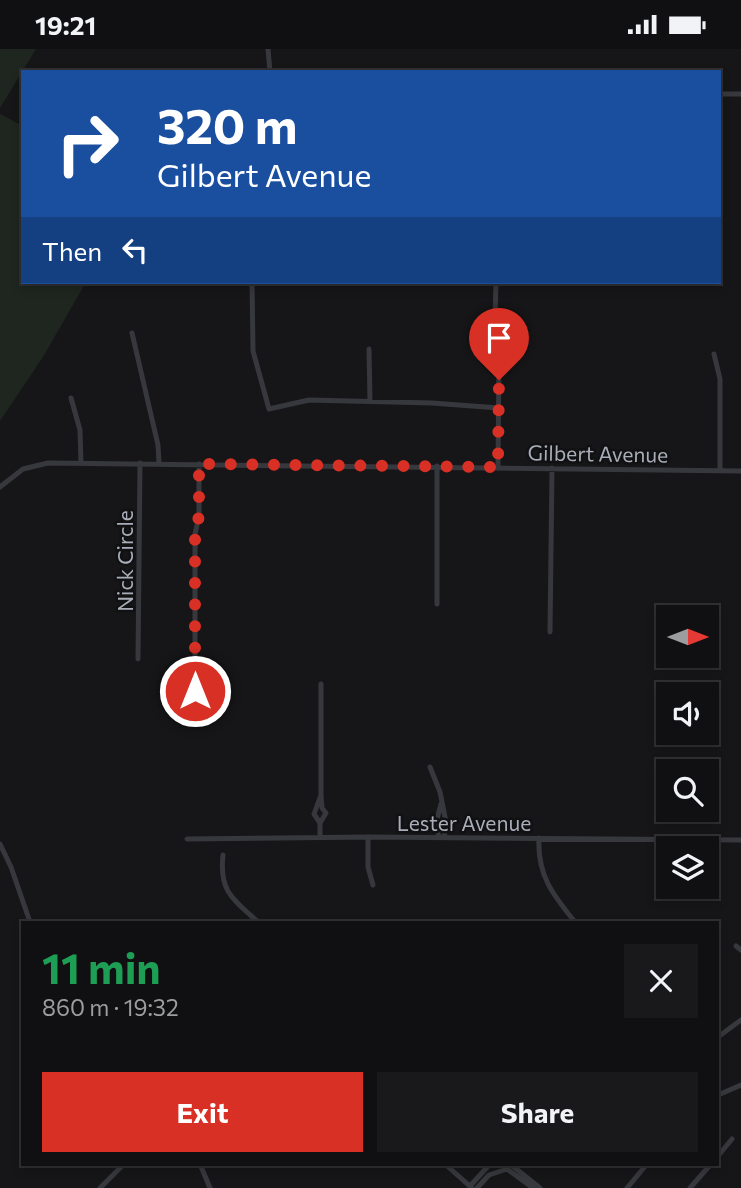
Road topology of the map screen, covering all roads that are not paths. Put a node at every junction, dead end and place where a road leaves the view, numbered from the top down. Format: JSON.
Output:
{"nodes":[{"id":1,"x":268,"y":49,"type":"edge"},
{"id":2,"x":270,"y":70,"type":"edge"},
{"id":3,"x":721,"y":94,"type":"edge"},
{"id":4,"x":741,"y":94,"type":"edge"},
{"id":5,"x":252,"y":284,"type":"edge"},
{"id":6,"x":496,"y":284,"type":"edge"},
{"id":7,"x":132,"y":333,"type":"dead end"},
{"id":8,"x":369,"y":349,"type":"dead end"},
{"id":9,"x":714,"y":353,"type":"dead end"},
{"id":10,"x":71,"y":398,"type":"dead end"},
{"id":11,"x":370,"y":401,"type":"junction"},
{"id":12,"x":499,"y":408,"type":"junction"},
{"id":13,"x":81,"y":463,"type":"junction"},
{"id":14,"x":140,"y":463,"type":"junction"},
{"id":15,"x":159,"y":463,"type":"junction"},
{"id":16,"x":199,"y":464,"type":"junction"},
{"id":17,"x":437,"y":466,"type":"junction"},
{"id":18,"x":498,"y":467,"type":"junction"},
{"id":19,"x":552,"y":468,"type":"junction"},
{"id":20,"x":720,"y":470,"type":"junction"},
{"id":21,"x":741,"y":471,"type":"edge"},
{"id":22,"x":0,"y":487,"type":"edge"},
{"id":23,"x":437,"y":604,"type":"dead end"},
{"id":24,"x":550,"y":632,"type":"dead end"},
{"id":25,"x":138,"y":659,"type":"dead end"},
{"id":26,"x":321,"y":684,"type":"dead end"},
{"id":27,"x":202,"y":714,"type":"dead end"},
{"id":28,"x":429,"y":767,"type":"dead end"},
{"id":29,"x":321,"y":795,"type":"junction"},
{"id":30,"x":320,"y":823,"type":"junction"},
{"id":31,"x":320,"y":837,"type":"junction"},
{"id":32,"x":368,"y":837,"type":"junction"},
{"id":33,"x":441,"y":838,"type":"junction"},
{"id":34,"x":539,"y":838,"type":"junction"},
{"id":35,"x":187,"y":839,"type":"dead end"},
{"id":36,"x":741,"y":840,"type":"edge"},
{"id":37,"x":0,"y":844,"type":"edge"},
{"id":38,"x":223,"y":855,"type":"dead end"},
{"id":39,"x":373,"y":884,"type":"dead end"},
{"id":40,"x":30,"y":921,"type":"edge"},
{"id":41,"x":257,"y":921,"type":"edge"},
{"id":42,"x":574,"y":921,"type":"edge"},
{"id":43,"x":741,"y":1020,"type":"edge"},
{"id":44,"x":719,"y":1036,"type":"edge"},
{"id":45,"x":741,"y":1085,"type":"edge"},
{"id":46,"x":719,"y":1095,"type":"edge"},
{"id":47,"x":732,"y":1139,"type":"dead end"},
{"id":48,"x":719,"y":1155,"type":"edge"},
{"id":49,"x":122,"y":1166,"type":"edge"},
{"id":50,"x":201,"y":1166,"type":"edge"},
{"id":51,"x":447,"y":1166,"type":"edge"},
{"id":52,"x":489,"y":1166,"type":"edge"},
{"id":53,"x":512,"y":1166,"type":"edge"},
{"id":54,"x":645,"y":1166,"type":"edge"},
{"id":55,"x":709,"y":1166,"type":"edge"},
{"id":56,"x":473,"y":1187,"type":"edge"},
{"id":57,"x":100,"y":1188,"type":"edge"},
{"id":58,"x":210,"y":1188,"type":"edge"},
{"id":59,"x":533,"y":1188,"type":"edge"},
{"id":60,"x":540,"y":1188,"type":"edge"},
{"id":61,"x":627,"y":1188,"type":"edge"},
{"id":62,"x":690,"y":1188,"type":"edge"}],
"edges":[{"from":1,"to":2,"type":"street"},
{"from":3,"to":4,"type":"street"},
{"from":5,"to":11,"type":"street"},
{"from":6,"to":12,"type":"street"},
{"from":7,"to":15,"type":"street"},
{"from":8,"to":11,"type":"street"},
{"from":9,"to":20,"type":"street"},
{"from":10,"to":13,"type":"street"},
{"from":11,"to":12,"type":"street"},
{"from":12,"to":18,"type":"street"},
{"from":13,"to":14,"type":"street","name":"Gilbert Avenue"},
{"from":13,"to":22,"type":"street","name":"Gilbert Avenue"},
{"from":14,"to":15,"type":"street","name":"Gilbert Avenue"},
{"from":14,"to":25,"type":"street","name":"Nick Circle"},
{"from":15,"to":16,"type":"street","name":"Gilbert Avenue"},
{"from":16,"to":17,"type":"street","name":"Gilbert Avenue"},
{"from":16,"to":27,"type":"street"},
{"from":17,"to":18,"type":"street","name":"Gilbert Avenue"},
{"from":17,"to":23,"type":"street"},
{"from":18,"to":19,"type":"street","name":"Gilbert Avenue"},
{"from":19,"to":20,"type":"street","name":"Gilbert Avenue"},
{"from":19,"to":24,"type":"street"},
{"from":20,"to":21,"type":"street","name":"Gilbert Avenue"},
{"from":26,"to":29,"type":"street"},
{"from":28,"to":33,"type":"street"},
{"from":29,"to":30,"type":"street"},
{"from":29,"to":30,"type":"street"},
{"from":30,"to":31,"type":"street"},
{"from":31,"to":32,"type":"street","name":"Lester Avenue"},
{"from":31,"to":35,"type":"street","name":"Lester Avenue"},
{"from":32,"to":33,"type":"street","name":"Lester Avenue"},
{"from":32,"to":39,"type":"street"},
{"from":33,"to":34,"type":"street","name":"Lester Avenue"},
{"from":34,"to":36,"type":"street","name":"Lester Avenue"},
{"from":34,"to":42,"type":"street"},
{"from":37,"to":40,"type":"street"},
{"from":38,"to":41,"type":"street"},
{"from":43,"to":44,"type":"street"},
{"from":45,"to":46,"type":"street"},
{"from":47,"to":48,"type":"street"},
{"from":49,"to":57,"type":"street"},
{"from":50,"to":58,"type":"street"},
{"from":51,"to":56,"type":"street"},
{"from":52,"to":56,"type":"street"},
{"from":53,"to":60,"type":"street"},
{"from":54,"to":61,"type":"street"},
{"from":55,"to":62,"type":"street"},
{"from":56,"to":59,"type":"street"}]}
